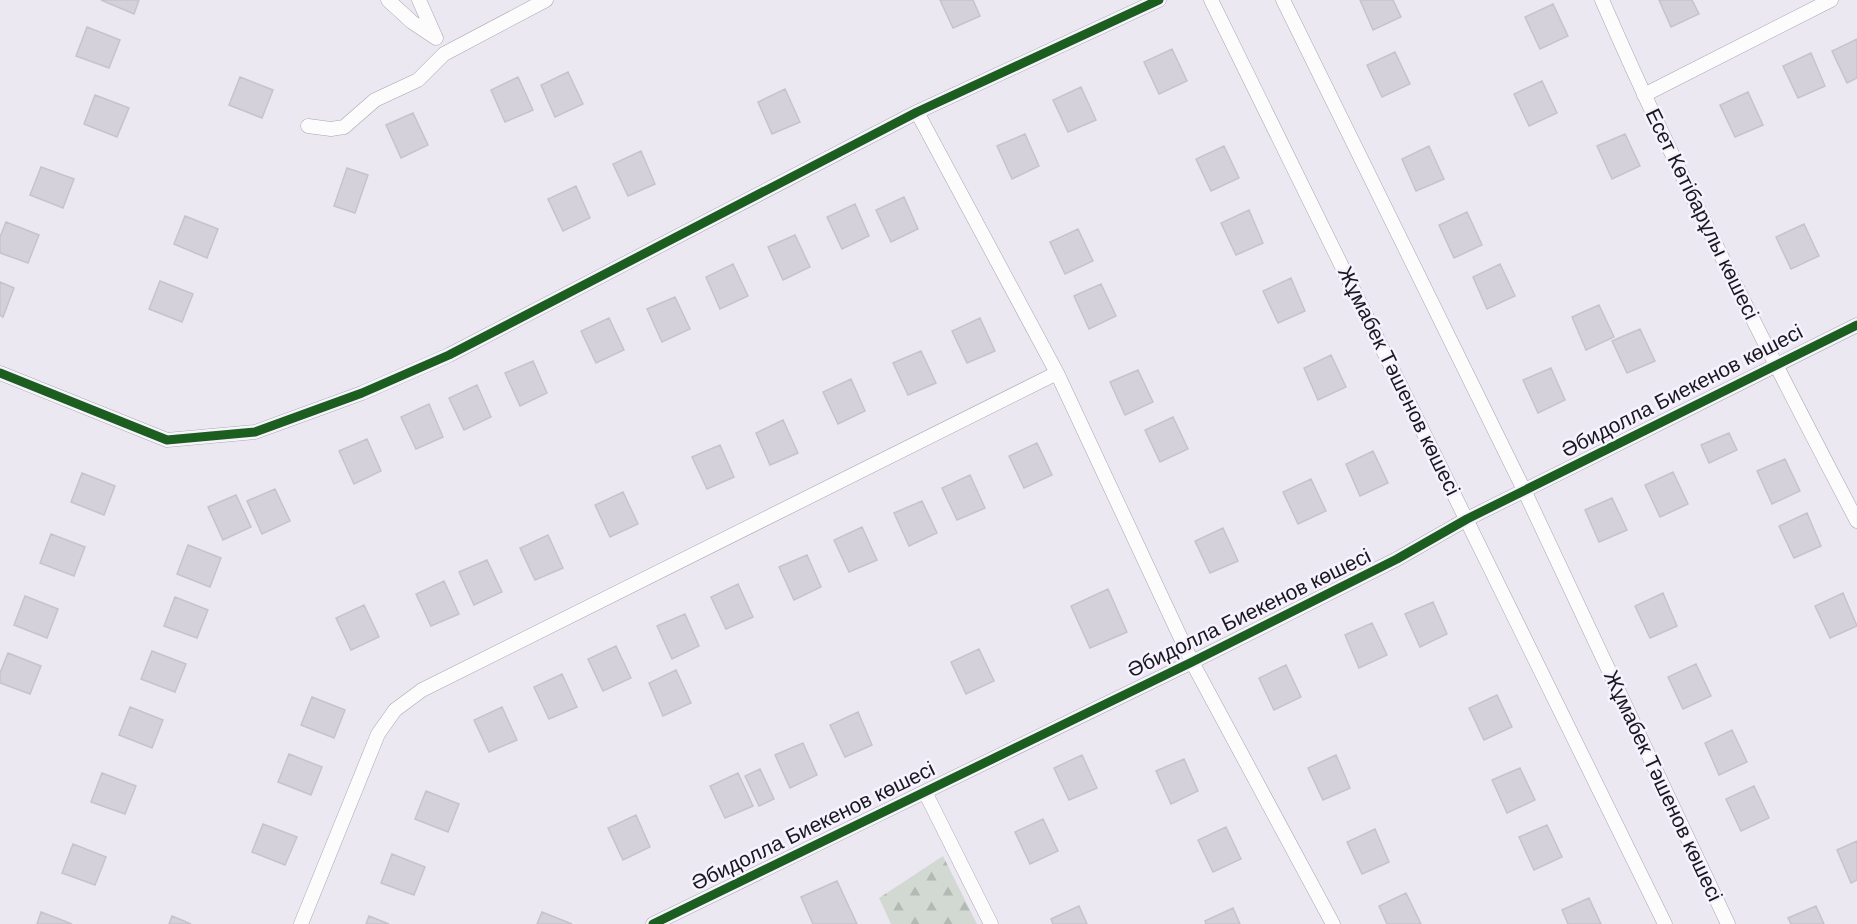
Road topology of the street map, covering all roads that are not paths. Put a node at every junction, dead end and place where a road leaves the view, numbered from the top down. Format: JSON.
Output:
{"nodes":[{"id":1,"x":388,"y":0,"type":"edge"},
{"id":2,"x":419,"y":0,"type":"edge"},
{"id":3,"x":546,"y":0,"type":"edge"},
{"id":4,"x":1159,"y":0,"type":"edge"},
{"id":5,"x":1211,"y":0,"type":"edge"},
{"id":6,"x":1283,"y":0,"type":"edge"},
{"id":7,"x":1602,"y":0,"type":"edge"},
{"id":8,"x":1831,"y":0,"type":"edge"},
{"id":9,"x":436,"y":38,"type":"junction"},
{"id":10,"x":444,"y":54,"type":"junction"},
{"id":11,"x":1644,"y":95,"type":"junction"},
{"id":12,"x":917,"y":112,"type":"junction"},
{"id":13,"x":308,"y":126,"type":"dead end"},
{"id":14,"x":1857,"y":325,"type":"edge"},
{"id":15,"x":1775,"y":364,"type":"junction"},
{"id":16,"x":0,"y":373,"type":"edge"},
{"id":17,"x":1057,"y":373,"type":"junction"},
{"id":18,"x":1524,"y":490,"type":"junction"},
{"id":19,"x":1467,"y":519,"type":"junction"},
{"id":20,"x":1857,"y":521,"type":"edge"},
{"id":21,"x":1192,"y":662,"type":"junction"},
{"id":22,"x":925,"y":792,"type":"junction"},
{"id":23,"x":302,"y":924,"type":"edge"},
{"id":24,"x":653,"y":924,"type":"edge"},
{"id":25,"x":991,"y":924,"type":"edge"},
{"id":26,"x":1333,"y":924,"type":"edge"},
{"id":27,"x":1665,"y":924,"type":"edge"},
{"id":28,"x":1728,"y":924,"type":"edge"}],
"edges":[{"from":1,"to":9,"type":"street"},
{"from":2,"to":9,"type":"street"},
{"from":3,"to":10,"type":"street"},
{"from":4,"to":12,"type":"street"},
{"from":5,"to":19,"type":"street","name":"Жұмабек Тәшенов көшесі"},
{"from":6,"to":18,"type":"street","name":"Жұмабек Тәшенов көшесі"},
{"from":7,"to":11,"type":"street","name":"Есет Көтібарұлы көшесі"},
{"from":8,"to":11,"type":"street"},
{"from":9,"to":10,"type":"street"},
{"from":10,"to":13,"type":"street"},
{"from":11,"to":15,"type":"street","name":"Есет Көтібарұлы көшесі"},
{"from":12,"to":16,"type":"street"},
{"from":12,"to":17,"type":"street"},
{"from":14,"to":15,"type":"street","name":"Әбидолла Биекенов көшесі"},
{"from":15,"to":18,"type":"street","name":"Әбидолла Биекенов көшесі"},
{"from":15,"to":20,"type":"street","name":"Есет Көтібарұлы көшесі"},
{"from":17,"to":21,"type":"street"},
{"from":17,"to":23,"type":"street"},
{"from":18,"to":19,"type":"street","name":"Әбидолла Биекенов көшесі"},
{"from":18,"to":28,"type":"street","name":"Жұмабек Тәшенов көшесі"},
{"from":19,"to":21,"type":"street","name":"Әбидолла Биекенов көшесі"},
{"from":19,"to":27,"type":"street","name":"Жұмабек Тәшенов көшесі"},
{"from":21,"to":22,"type":"street","name":"Әбидолла Биекенов көшесі"},
{"from":21,"to":26,"type":"street"},
{"from":22,"to":24,"type":"street","name":"Әбидолла Биекенов көшесі"},
{"from":22,"to":25,"type":"street"}]}
